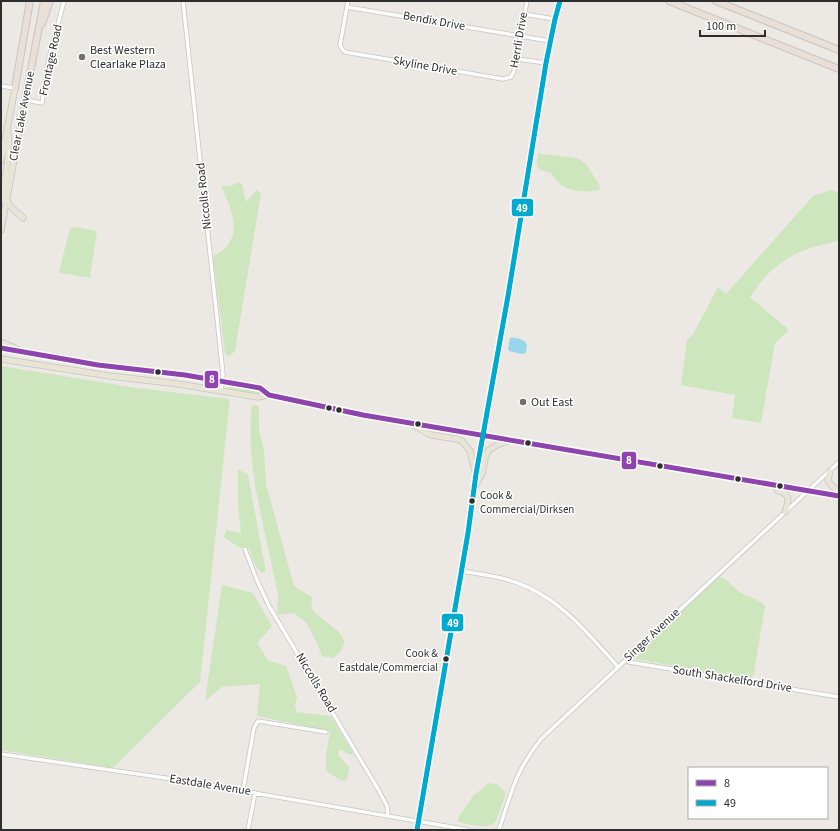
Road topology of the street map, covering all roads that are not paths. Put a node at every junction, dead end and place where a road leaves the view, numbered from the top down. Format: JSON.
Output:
{"nodes":[{"id":1,"x":30,"y":1,"type":"edge"},
{"id":2,"x":44,"y":1,"type":"edge"},
{"id":3,"x":50,"y":1,"type":"edge"},
{"id":4,"x":64,"y":1,"type":"edge"},
{"id":5,"x":183,"y":1,"type":"edge"},
{"id":6,"x":348,"y":1,"type":"edge"},
{"id":7,"x":527,"y":1,"type":"edge"},
{"id":8,"x":560,"y":1,"type":"edge"},
{"id":9,"x":669,"y":1,"type":"edge"},
{"id":10,"x":716,"y":1,"type":"edge"},
{"id":11,"x":347,"y":7,"type":"junction"},
{"id":12,"x":524,"y":14,"type":"junction"},
{"id":13,"x":554,"y":19,"type":"junction"},
{"id":14,"x":38,"y":30,"type":"junction"},
{"id":15,"x":520,"y":36,"type":"junction"},
{"id":16,"x":550,"y":41,"type":"junction"},
{"id":17,"x":839,"y":50,"type":"edge"},
{"id":18,"x":517,"y":59,"type":"junction"},
{"id":19,"x":546,"y":64,"type":"junction"},
{"id":20,"x":839,"y":70,"type":"edge"},
{"id":21,"x":509,"y":78,"type":"joint"},
{"id":22,"x":1,"y":86,"type":"edge"},
{"id":23,"x":15,"y":88,"type":"junction"},
{"id":24,"x":25,"y":100,"type":"junction"},
{"id":25,"x":7,"y":126,"type":"junction"},
{"id":26,"x":1,"y":161,"type":"edge"},
{"id":27,"x":7,"y":198,"type":"junction"},
{"id":28,"x":1,"y":201,"type":"edge"},
{"id":29,"x":2,"y":218,"type":"edge"},
{"id":30,"x":23,"y":218,"type":"dead end"},
{"id":31,"x":1,"y":230,"type":"edge"},
{"id":32,"x":1,"y":342,"type":"edge"},
{"id":33,"x":1,"y":348,"type":"edge"},
{"id":34,"x":24,"y":352,"type":"junction"},
{"id":35,"x":1,"y":359,"type":"edge"},
{"id":36,"x":222,"y":382,"type":"junction"},
{"id":37,"x":220,"y":390,"type":"junction"},
{"id":38,"x":269,"y":394,"type":"junction"},
{"id":39,"x":409,"y":422,"type":"junction"},
{"id":40,"x":483,"y":435,"type":"junction"},
{"id":41,"x":513,"y":440,"type":"junction"},
{"id":42,"x":839,"y":462,"type":"edge"},
{"id":43,"x":830,"y":471,"type":"junction"},
{"id":44,"x":476,"y":474,"type":"junction"},
{"id":45,"x":774,"y":484,"type":"junction"},
{"id":46,"x":473,"y":490,"type":"junction"},
{"id":47,"x":808,"y":490,"type":"junction"},
{"id":48,"x":839,"y":491,"type":"edge"},
{"id":49,"x":839,"y":496,"type":"edge"},
{"id":50,"x":785,"y":512,"type":"junction"},
{"id":51,"x":245,"y":549,"type":"dead end"},
{"id":52,"x":461,"y":571,"type":"junction"},
{"id":53,"x":626,"y":658,"type":"junction"},
{"id":54,"x":618,"y":667,"type":"junction"},
{"id":55,"x":839,"y":697,"type":"edge"},
{"id":56,"x":326,"y":732,"type":"dead end"},
{"id":57,"x":1,"y":754,"type":"edge"},
{"id":58,"x":243,"y":790,"type":"junction"},
{"id":59,"x":255,"y":793,"type":"junction"},
{"id":60,"x":388,"y":816,"type":"junction"},
{"id":61,"x":418,"y":821,"type":"junction"},
{"id":62,"x":248,"y":830,"type":"edge"},
{"id":63,"x":417,"y":830,"type":"edge"},
{"id":64,"x":469,"y":830,"type":"edge"},
{"id":65,"x":499,"y":830,"type":"edge"}],
"edges":[{"from":1,"to":23,"type":"highway","name":"Clear Lake Avenue"},
{"from":2,"to":14,"type":"highway","name":"Clear Lake Avenue"},
{"from":3,"to":14,"type":"highway"},
{"from":4,"to":24,"type":"street","name":"Frontage Road"},
{"from":5,"to":36,"type":"street","name":"Niccolls Road"},
{"from":6,"to":11,"type":"street"},
{"from":7,"to":12,"type":"street","name":"Herrli Drive"},
{"from":8,"to":13,"type":"street"},
{"from":9,"to":20,"type":"highway"},
{"from":10,"to":17,"type":"highway"},
{"from":11,"to":15,"type":"street","name":"Bendix Drive"},
{"from":11,"to":21,"type":"street","name":"Skyline Drive"},
{"from":12,"to":13,"type":"street"},
{"from":12,"to":15,"type":"street","name":"Herrli Drive"},
{"from":13,"to":16,"type":"street"},
{"from":14,"to":24,"type":"highway","name":"Clear Lake Avenue"},
{"from":15,"to":16,"type":"street","name":"Bendix Drive"},
{"from":15,"to":18,"type":"street","name":"Herrli Drive"},
{"from":16,"to":19,"type":"street"},
{"from":18,"to":19,"type":"street"},
{"from":18,"to":21,"type":"street","name":"Herrli Drive"},
{"from":19,"to":40,"type":"street"},
{"from":22,"to":23,"type":"street"},
{"from":23,"to":25,"type":"main road","name":"Clear Lake Avenue"},
{"from":24,"to":27,"type":"main road","name":"Clear Lake Avenue"},
{"from":25,"to":26,"type":"main road","name":"Clear Lake Avenue"},
{"from":25,"to":28,"type":"main road"},
{"from":27,"to":29,"type":"main road","name":"Clear Lake Avenue"},
{"from":27,"to":30,"type":"main road"},
{"from":29,"to":31,"type":"main road","name":"Clear Lake Avenue"},
{"from":32,"to":34,"type":"main road"},
{"from":33,"to":34,"type":"main road"},
{"from":34,"to":36,"type":"main road"},
{"from":35,"to":37,"type":"main road"},
{"from":36,"to":37,"type":"street","name":"Niccolls Road"},
{"from":36,"to":38,"type":"main road"},
{"from":37,"to":38,"type":"main road"},
{"from":38,"to":39,"type":"main road"},
{"from":39,"to":40,"type":"main road"},
{"from":39,"to":44,"type":"main road"},
{"from":40,"to":41,"type":"main road"},
{"from":40,"to":44,"type":"street"},
{"from":41,"to":45,"type":"main road"},
{"from":41,"to":46,"type":"main road"},
{"from":42,"to":43,"type":"street","name":"Singer Avenue"},
{"from":43,"to":47,"type":"street","name":"Singer Avenue"},
{"from":43,"to":48,"type":"main road"},
{"from":44,"to":46,"type":"street"},
{"from":45,"to":47,"type":"main road"},
{"from":45,"to":50,"type":"main road"},
{"from":46,"to":52,"type":"street"},
{"from":47,"to":49,"type":"main road"},
{"from":47,"to":50,"type":"street","name":"Singer Avenue"},
{"from":50,"to":53,"type":"street","name":"Singer Avenue"},
{"from":51,"to":60,"type":"street","name":"Niccolls Road"},
{"from":52,"to":54,"type":"street"},
{"from":52,"to":61,"type":"street"},
{"from":53,"to":54,"type":"street","name":"Singer Avenue"},
{"from":53,"to":55,"type":"street","name":"South Shackelford Drive"},
{"from":54,"to":65,"type":"street","name":"Singer Avenue"},
{"from":56,"to":58,"type":"street"},
{"from":57,"to":58,"type":"street","name":"Eastdale Avenue"},
{"from":58,"to":59,"type":"street","name":"Eastdale Avenue"},
{"from":59,"to":60,"type":"street","name":"Eastdale Avenue"},
{"from":59,"to":62,"type":"street"},
{"from":60,"to":61,"type":"street","name":"Eastdale Avenue"},
{"from":61,"to":63,"type":"street"},
{"from":61,"to":64,"type":"street","name":"Eastdale Avenue"}]}
